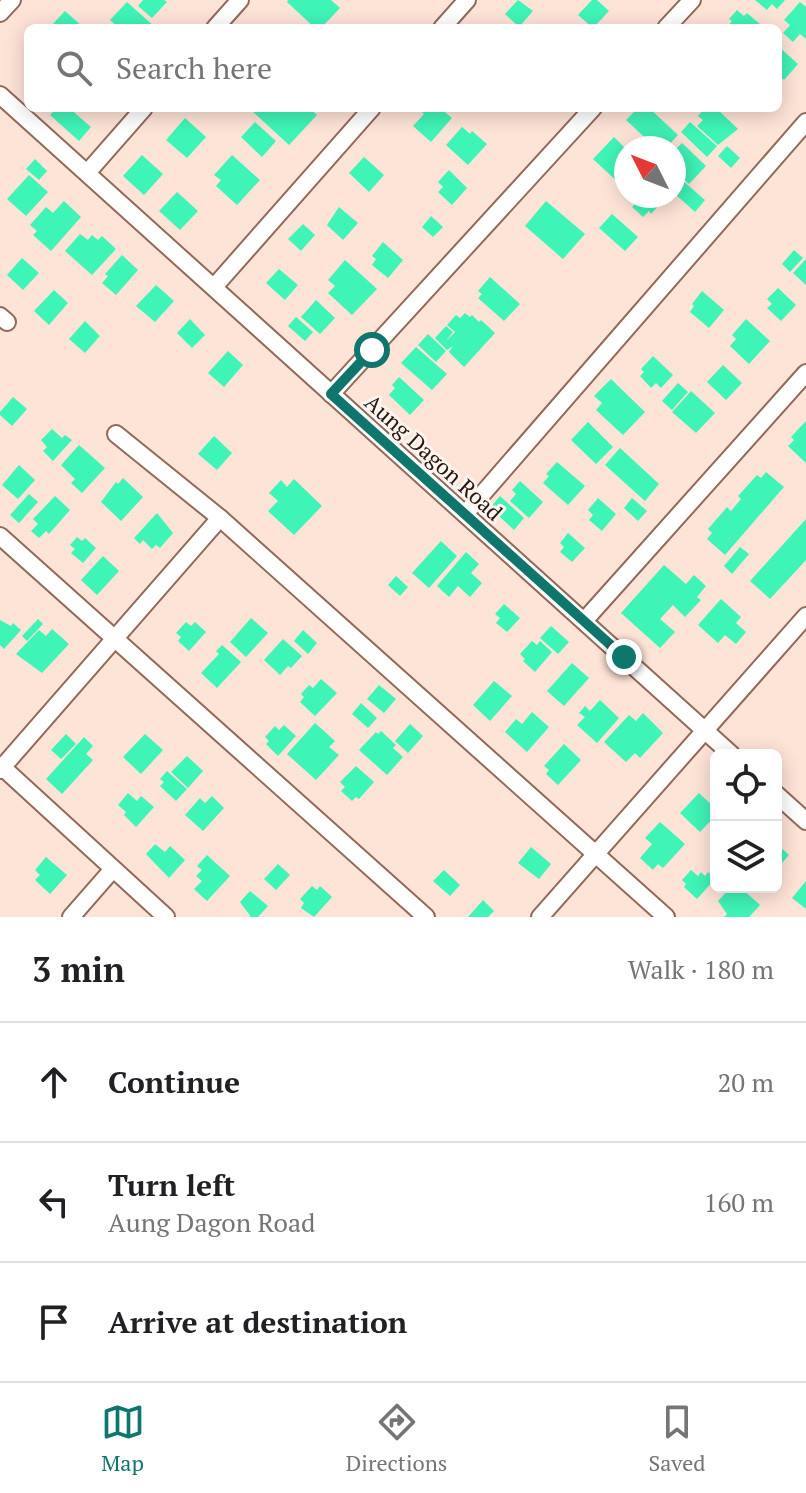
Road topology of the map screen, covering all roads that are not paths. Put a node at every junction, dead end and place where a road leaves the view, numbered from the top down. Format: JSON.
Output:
{"nodes":[{"id":1,"x":12,"y":0,"type":"edge"},
{"id":2,"x":240,"y":0,"type":"edge"},
{"id":3,"x":467,"y":0,"type":"edge"},
{"id":4,"x":692,"y":0,"type":"edge"},
{"id":5,"x":0,"y":13,"type":"edge"},
{"id":6,"x":219,"y":24,"type":"edge"},
{"id":7,"x":446,"y":24,"type":"edge"},
{"id":8,"x":670,"y":24,"type":"edge"},
{"id":9,"x":0,"y":95,"type":"edge"},
{"id":10,"x":140,"y":112,"type":"edge"},
{"id":11,"x":368,"y":112,"type":"edge"},
{"id":12,"x":589,"y":112,"type":"edge"},
{"id":13,"x":806,"y":122,"type":"edge"},
{"id":14,"x":87,"y":173,"type":"junction"},
{"id":15,"x":214,"y":287,"type":"junction"},
{"id":16,"x":806,"y":373,"type":"edge"},
{"id":17,"x":331,"y":394,"type":"junction"},
{"id":18,"x":116,"y":434,"type":"dead end"},
{"id":19,"x":465,"y":514,"type":"junction"},
{"id":20,"x":220,"y":518,"type":"junction"},
{"id":21,"x":0,"y":536,"type":"edge"},
{"id":22,"x":806,"y":616,"type":"edge"},
{"id":23,"x":584,"y":621,"type":"junction"},
{"id":24,"x":115,"y":639,"type":"junction"},
{"id":25,"x":705,"y":731,"type":"junction"},
{"id":26,"x":725,"y":749,"type":"edge"},
{"id":27,"x":1,"y":768,"type":"edge"},
{"id":28,"x":782,"y":799,"type":"edge"},
{"id":29,"x":806,"y":821,"type":"edge"},
{"id":30,"x":597,"y":853,"type":"junction"},
{"id":31,"x":113,"y":869,"type":"junction"},
{"id":32,"x":71,"y":917,"type":"edge"},
{"id":33,"x":166,"y":917,"type":"edge"},
{"id":34,"x":426,"y":917,"type":"edge"},
{"id":35,"x":540,"y":917,"type":"edge"},
{"id":36,"x":666,"y":917,"type":"edge"}],
"edges":[{"from":1,"to":5,"type":"street"},
{"from":2,"to":6,"type":"street"},
{"from":3,"to":7,"type":"street"},
{"from":4,"to":8,"type":"street"},
{"from":9,"to":14,"type":"street","name":"Aung Dagon Road"},
{"from":10,"to":14,"type":"street"},
{"from":11,"to":15,"type":"street"},
{"from":12,"to":17,"type":"street"},
{"from":13,"to":19,"type":"street"},
{"from":14,"to":15,"type":"street","name":"Aung Dagon Road"},
{"from":15,"to":17,"type":"street","name":"Aung Dagon Road"},
{"from":16,"to":23,"type":"street"},
{"from":17,"to":19,"type":"street","name":"Aung Dagon Road"},
{"from":18,"to":20,"type":"street"},
{"from":19,"to":23,"type":"street","name":"Aung Dagon Road"},
{"from":20,"to":24,"type":"street"},
{"from":20,"to":30,"type":"street"},
{"from":21,"to":24,"type":"street"},
{"from":22,"to":25,"type":"street"},
{"from":23,"to":25,"type":"street","name":"Aung Dagon Road"},
{"from":24,"to":27,"type":"street"},
{"from":24,"to":34,"type":"street"},
{"from":25,"to":26,"type":"street","name":"Aung Dagon Road"},
{"from":25,"to":30,"type":"street"},
{"from":27,"to":31,"type":"street"},
{"from":28,"to":29,"type":"street"},
{"from":30,"to":35,"type":"street"},
{"from":30,"to":36,"type":"street"},
{"from":31,"to":32,"type":"street"},
{"from":31,"to":33,"type":"street"}]}
